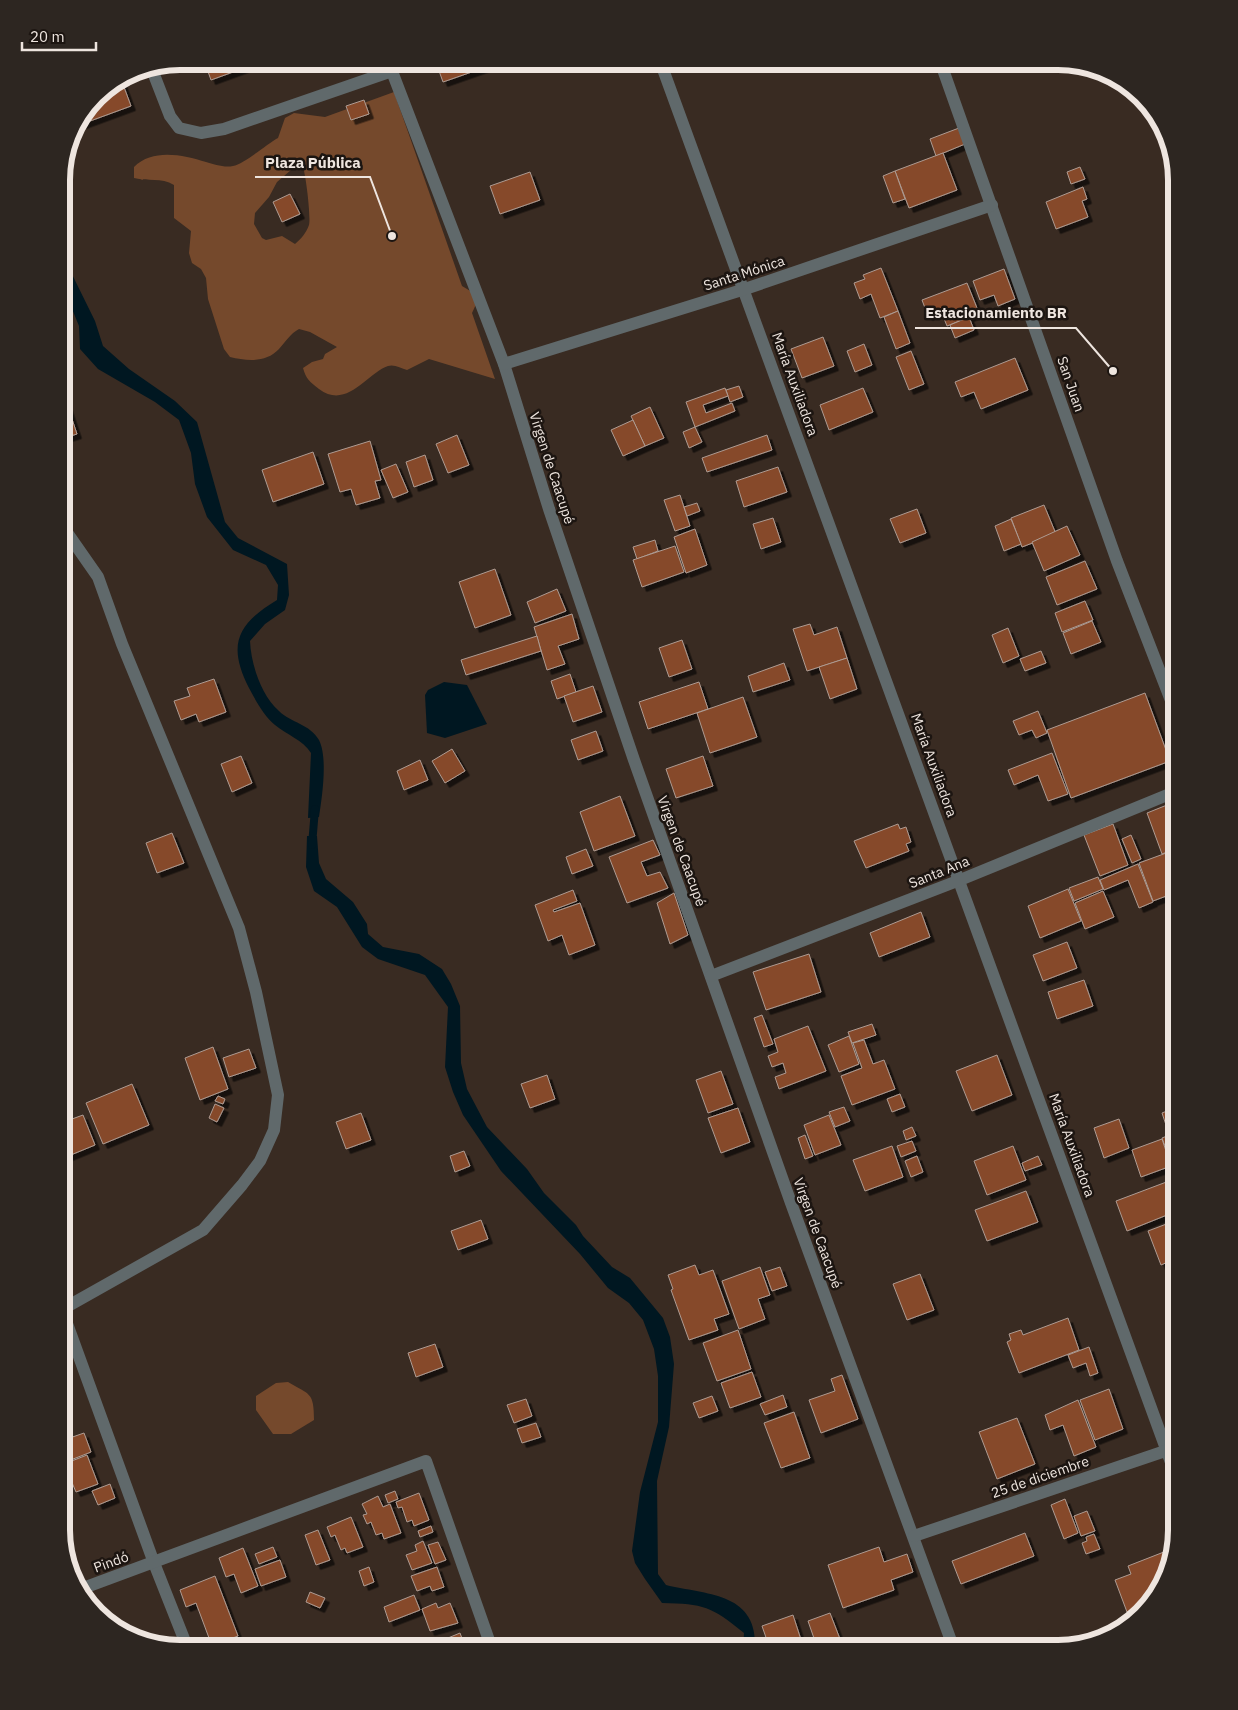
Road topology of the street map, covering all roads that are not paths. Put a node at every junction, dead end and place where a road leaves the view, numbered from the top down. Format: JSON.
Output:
{"nodes":[{"id":1,"x":379,"y":70,"type":"edge"},
{"id":2,"x":392,"y":70,"type":"edge"},
{"id":3,"x":663,"y":70,"type":"edge"},
{"id":4,"x":943,"y":70,"type":"edge"},
{"id":5,"x":154,"y":73,"type":"edge"},
{"id":6,"x":992,"y":205,"type":"junction"},
{"id":7,"x":745,"y":289,"type":"junction"},
{"id":8,"x":504,"y":364,"type":"junction"},
{"id":9,"x":70,"y":536,"type":"edge"},
{"id":10,"x":1168,"y":693,"type":"edge"},
{"id":11,"x":1168,"y":795,"type":"edge"},
{"id":12,"x":960,"y":880,"type":"junction"},
{"id":13,"x":711,"y":976,"type":"junction"},
{"id":14,"x":70,"y":1305,"type":"edge"},
{"id":15,"x":70,"y":1331,"type":"edge"},
{"id":16,"x":1168,"y":1438,"type":"edge"},
{"id":17,"x":1168,"y":1450,"type":"edge"},
{"id":18,"x":914,"y":1536,"type":"junction"},
{"id":19,"x":154,"y":1562,"type":"junction"},
{"id":20,"x":86,"y":1587,"type":"edge"},
{"id":21,"x":185,"y":1640,"type":"edge"},
{"id":22,"x":489,"y":1640,"type":"edge"},
{"id":23,"x":951,"y":1640,"type":"edge"}],
"edges":[{"from":1,"to":5,"type":"street"},
{"from":2,"to":8,"type":"street","name":"Virgen de Caacupé"},
{"from":3,"to":7,"type":"street","name":"María Auxiliadora"},
{"from":4,"to":6,"type":"street","name":"San Juan"},
{"from":6,"to":7,"type":"street","name":"Santa Mónica"},
{"from":6,"to":10,"type":"street","name":"San Juan"},
{"from":7,"to":8,"type":"street","name":"Santa Mónica"},
{"from":7,"to":12,"type":"street","name":"María Auxiliadora"},
{"from":8,"to":13,"type":"street","name":"Virgen de Caacupé"},
{"from":9,"to":14,"type":"street"},
{"from":11,"to":12,"type":"street","name":"Santa Ana"},
{"from":12,"to":13,"type":"street","name":"Santa Ana"},
{"from":12,"to":16,"type":"street","name":"María Auxiliadora"},
{"from":13,"to":18,"type":"street","name":"Virgen de Caacupé"},
{"from":15,"to":19,"type":"street"},
{"from":17,"to":18,"type":"street","name":"25 de diciembre"},
{"from":18,"to":23,"type":"street","name":"Virgen de Caacupé"},
{"from":19,"to":20,"type":"street","name":"Pindó"},
{"from":19,"to":21,"type":"street"},
{"from":19,"to":22,"type":"street","name":"Pindó"}]}
